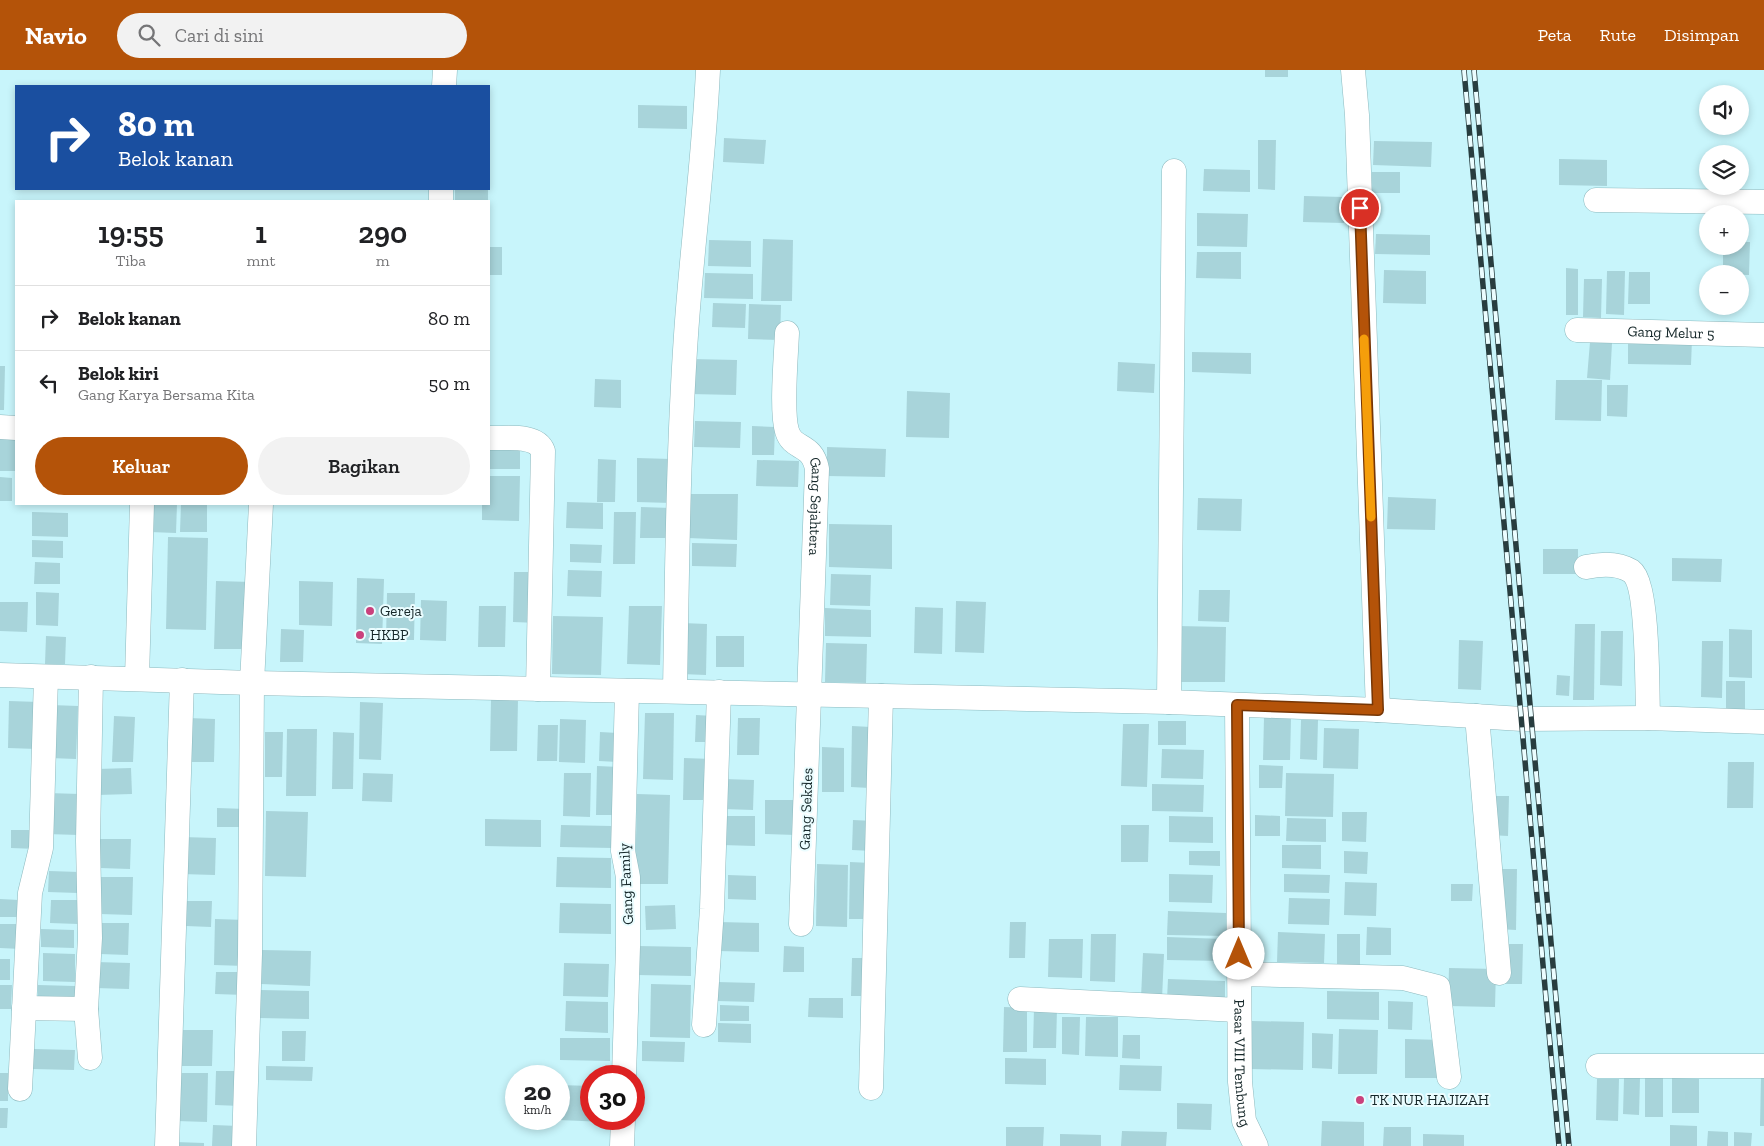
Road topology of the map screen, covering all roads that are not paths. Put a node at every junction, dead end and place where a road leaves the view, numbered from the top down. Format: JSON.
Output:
{"nodes":[{"id":1,"x":445,"y":70,"type":"edge"},
{"id":2,"x":708,"y":70,"type":"edge"},
{"id":3,"x":1353,"y":70,"type":"edge"},
{"id":4,"x":444,"y":85,"type":"edge"},
{"id":5,"x":1174,"y":171,"type":"dead end"},
{"id":6,"x":1596,"y":200,"type":"dead end"},
{"id":7,"x":1764,"y":202,"type":"edge"},
{"id":8,"x":1577,"y":330,"type":"dead end"},
{"id":9,"x":787,"y":333,"type":"dead end"},
{"id":10,"x":1764,"y":335,"type":"edge"},
{"id":11,"x":0,"y":427,"type":"edge"},
{"id":12,"x":15,"y":428,"type":"edge"},
{"id":13,"x":490,"y":438,"type":"edge"},
{"id":14,"x":142,"y":505,"type":"edge"},
{"id":15,"x":260,"y":505,"type":"edge"},
{"id":16,"x":1586,"y":567,"type":"dead end"},
{"id":17,"x":0,"y":675,"type":"edge"},
{"id":18,"x":46,"y":677,"type":"junction"},
{"id":19,"x":91,"y":677,"type":"junction"},
{"id":20,"x":137,"y":678,"type":"junction"},
{"id":21,"x":182,"y":680,"type":"junction"},
{"id":22,"x":252,"y":683,"type":"junction"},
{"id":23,"x":538,"y":689,"type":"junction"},
{"id":24,"x":627,"y":691,"type":"junction"},
{"id":25,"x":675,"y":691,"type":"junction"},
{"id":26,"x":719,"y":692,"type":"junction"},
{"id":27,"x":810,"y":694,"type":"junction"},
{"id":28,"x":881,"y":696,"type":"junction"},
{"id":29,"x":1169,"y":702,"type":"junction"},
{"id":30,"x":1237,"y":705,"type":"junction"},
{"id":31,"x":1378,"y":710,"type":"junction"},
{"id":32,"x":1477,"y":716,"type":"junction"},
{"id":33,"x":1648,"y":718,"type":"junction"},
{"id":34,"x":1764,"y":722,"type":"edge"},
{"id":35,"x":801,"y":924,"type":"dead end"},
{"id":36,"x":1499,"y":973,"type":"dead end"},
{"id":37,"x":1239,"y":974,"type":"junction"},
{"id":38,"x":1020,"y":999,"type":"dead end"},
{"id":39,"x":24,"y":1008,"type":"junction"},
{"id":40,"x":86,"y":1009,"type":"junction"},
{"id":41,"x":1238,"y":1010,"type":"junction"},
{"id":42,"x":704,"y":1025,"type":"dead end"},
{"id":43,"x":90,"y":1058,"type":"dead end"},
{"id":44,"x":624,"y":1065,"type":"edge"},
{"id":45,"x":1598,"y":1066,"type":"dead end"},
{"id":46,"x":1764,"y":1066,"type":"edge"},
{"id":47,"x":1449,"y":1077,"type":"dead end"},
{"id":48,"x":871,"y":1088,"type":"dead end"},
{"id":49,"x":20,"y":1089,"type":"dead end"},
{"id":50,"x":623,"y":1130,"type":"edge"},
{"id":51,"x":167,"y":1146,"type":"edge"},
{"id":52,"x":244,"y":1146,"type":"edge"},
{"id":53,"x":622,"y":1146,"type":"edge"},
{"id":54,"x":1256,"y":1146,"type":"edge"}],
"edges":[{"from":1,"to":4,"type":"street"},
{"from":2,"to":25,"type":"street"},
{"from":3,"to":31,"type":"street"},
{"from":5,"to":29,"type":"street"},
{"from":6,"to":7,"type":"street"},
{"from":8,"to":10,"type":"street","name":"Gang Melur 5"},
{"from":9,"to":27,"type":"street","name":"Gang Sejahtera"},
{"from":11,"to":12,"type":"street"},
{"from":13,"to":23,"type":"street"},
{"from":14,"to":20,"type":"street"},
{"from":15,"to":22,"type":"street"},
{"from":16,"to":33,"type":"street"},
{"from":17,"to":18,"type":"street"},
{"from":18,"to":19,"type":"street"},
{"from":18,"to":39,"type":"street"},
{"from":19,"to":20,"type":"street"},
{"from":19,"to":40,"type":"street"},
{"from":20,"to":21,"type":"street"},
{"from":21,"to":22,"type":"street"},
{"from":21,"to":51,"type":"street"},
{"from":22,"to":23,"type":"street"},
{"from":22,"to":52,"type":"street"},
{"from":23,"to":24,"type":"street"},
{"from":24,"to":25,"type":"street"},
{"from":24,"to":44,"type":"street","name":"Gang Family"},
{"from":25,"to":26,"type":"street"},
{"from":26,"to":27,"type":"street"},
{"from":26,"to":42,"type":"street"},
{"from":27,"to":28,"type":"street"},
{"from":27,"to":35,"type":"street","name":"Gang Sekdes"},
{"from":28,"to":29,"type":"street"},
{"from":28,"to":48,"type":"street"},
{"from":29,"to":30,"type":"street"},
{"from":30,"to":31,"type":"street"},
{"from":30,"to":37,"type":"street","name":"Pasar VIII Tembung"},
{"from":31,"to":32,"type":"street"},
{"from":32,"to":33,"type":"street"},
{"from":32,"to":36,"type":"street"},
{"from":33,"to":34,"type":"street"},
{"from":37,"to":41,"type":"street","name":"Pasar VIII Tembung"},
{"from":37,"to":47,"type":"street"},
{"from":38,"to":41,"type":"street"},
{"from":39,"to":40,"type":"street"},
{"from":39,"to":49,"type":"street"},
{"from":40,"to":43,"type":"street"},
{"from":41,"to":54,"type":"street","name":"Pasar VIII Tembung"},
{"from":45,"to":46,"type":"street"},
{"from":50,"to":53,"type":"street"}]}
